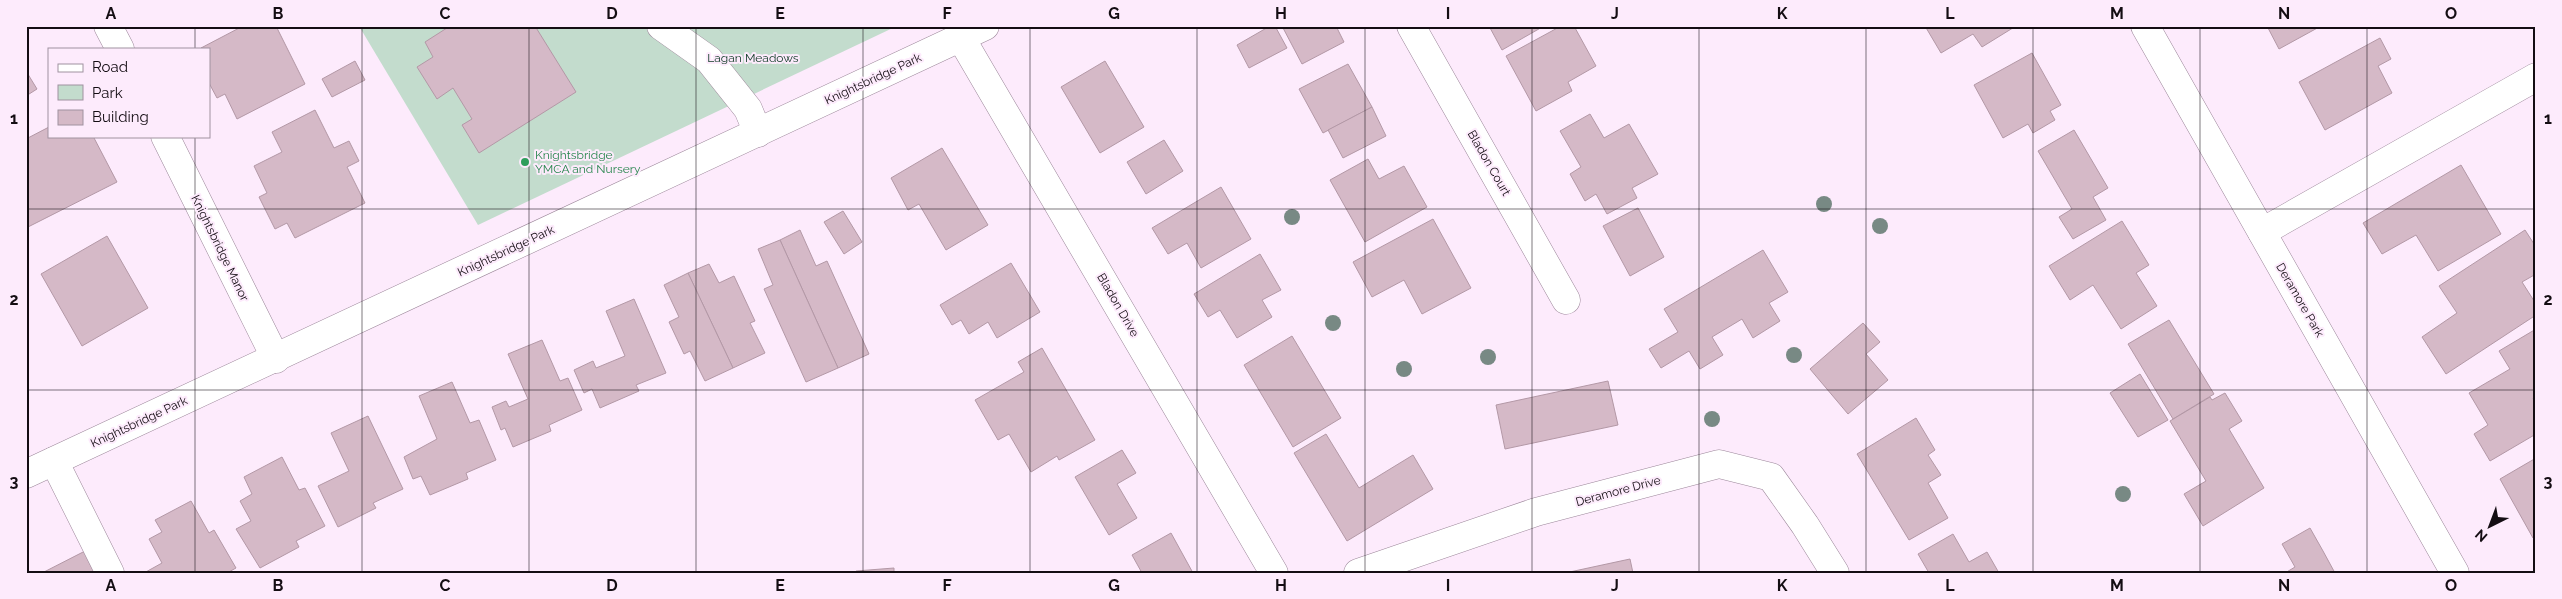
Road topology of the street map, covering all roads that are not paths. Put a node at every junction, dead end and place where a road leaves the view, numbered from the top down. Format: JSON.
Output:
{"nodes":[{"id":1,"x":108,"y":26,"type":"edge"},
{"id":2,"x":661,"y":26,"type":"edge"},
{"id":3,"x":985,"y":26,"type":"edge"},
{"id":4,"x":1411,"y":26,"type":"edge"},
{"id":5,"x":2145,"y":26,"type":"edge"},
{"id":6,"x":961,"y":38,"type":"junction"},
{"id":7,"x":119,"y":48,"type":"edge"},
{"id":8,"x":2536,"y":77,"type":"edge"},
{"id":9,"x":758,"y":133,"type":"junction"},
{"id":10,"x":166,"y":138,"type":"edge"},
{"id":11,"x":2262,"y":232,"type":"junction"},
{"id":12,"x":1566,"y":300,"type":"dead end"},
{"id":13,"x":276,"y":359,"type":"junction"},
{"id":14,"x":54,"y":461,"type":"junction"},
{"id":15,"x":26,"y":474,"type":"edge"},
{"id":16,"x":110,"y":573,"type":"edge"},
{"id":17,"x":1274,"y":573,"type":"edge"},
{"id":18,"x":1358,"y":573,"type":"edge"},
{"id":19,"x":1835,"y":573,"type":"edge"},
{"id":20,"x":2455,"y":573,"type":"edge"}],
"edges":[{"from":1,"to":7,"type":"street"},
{"from":2,"to":9,"type":"street"},
{"from":3,"to":6,"type":"street","name":"Knightsbridge Park"},
{"from":4,"to":12,"type":"street","name":"Bladon Court"},
{"from":5,"to":11,"type":"street","name":"Deramore Park"},
{"from":6,"to":9,"type":"street","name":"Knightsbridge Park"},
{"from":6,"to":17,"type":"street","name":"Bladon Drive"},
{"from":8,"to":11,"type":"street"},
{"from":9,"to":13,"type":"street","name":"Knightsbridge Park"},
{"from":10,"to":13,"type":"street","name":"Knightsbridge Manor"},
{"from":11,"to":20,"type":"street","name":"Deramore Park"},
{"from":13,"to":14,"type":"street","name":"Knightsbridge Park"},
{"from":14,"to":15,"type":"street","name":"Knightsbridge Park"},
{"from":14,"to":16,"type":"street"},
{"from":18,"to":19,"type":"street","name":"Deramore Drive"}]}
